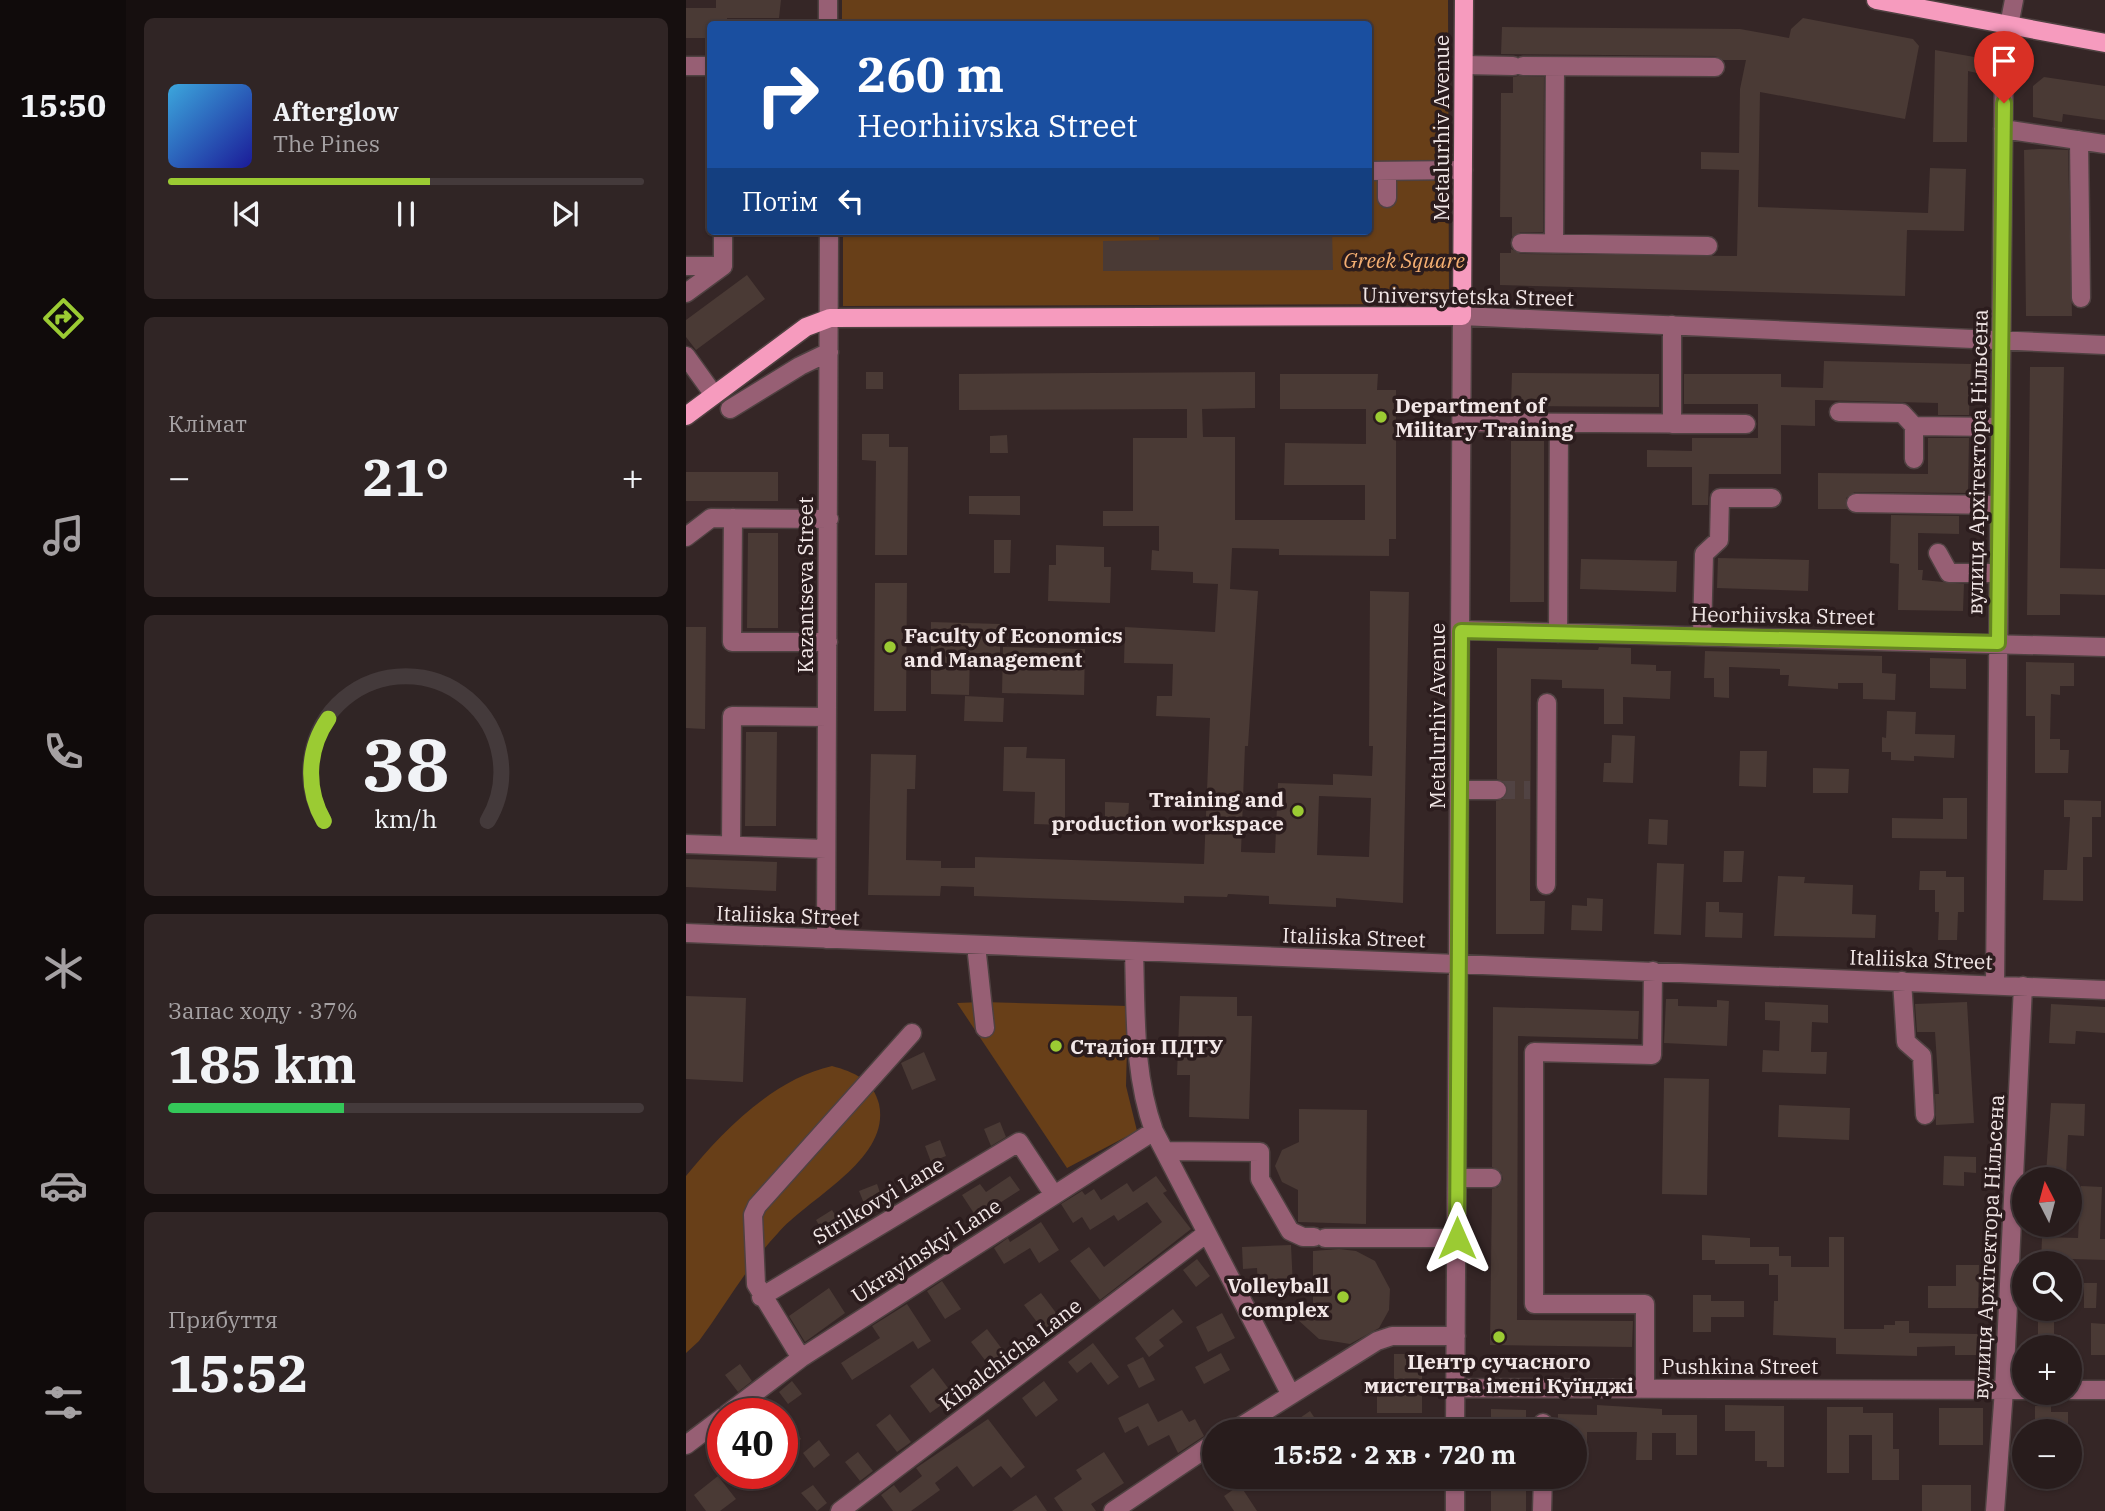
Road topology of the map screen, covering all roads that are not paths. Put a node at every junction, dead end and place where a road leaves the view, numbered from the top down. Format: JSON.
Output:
{"nodes":[{"id":1,"x":828,"y":0,"type":"edge"},
{"id":2,"x":1465,"y":0,"type":"edge"},
{"id":3,"x":1876,"y":0,"type":"edge"},
{"id":4,"x":2014,"y":0,"type":"edge"},
{"id":5,"x":828,"y":21,"type":"edge"},
{"id":6,"x":2010,"y":25,"type":"junction"},
{"id":7,"x":2105,"y":43,"type":"edge"},
{"id":8,"x":1464,"y":65,"type":"junction"},
{"id":9,"x":686,"y":66,"type":"edge"},
{"id":10,"x":707,"y":66,"type":"dead end"},
{"id":11,"x":1555,"y":67,"type":"junction"},
{"id":12,"x":1715,"y":67,"type":"dead end"},
{"id":13,"x":2003,"y":129,"type":"junction"},
{"id":14,"x":2079,"y":140,"type":"junction"},
{"id":15,"x":2105,"y":144,"type":"edge"},
{"id":16,"x":1387,"y":170,"type":"junction"},
{"id":17,"x":1463,"y":170,"type":"junction"},
{"id":18,"x":1372,"y":171,"type":"edge"},
{"id":19,"x":1387,"y":198,"type":"dead end"},
{"id":20,"x":723,"y":235,"type":"edge"},
{"id":21,"x":829,"y":235,"type":"edge"},
{"id":22,"x":1521,"y":243,"type":"dead end"},
{"id":23,"x":1554,"y":243,"type":"junction"},
{"id":24,"x":1708,"y":246,"type":"dead end"},
{"id":25,"x":686,"y":266,"type":"edge"},
{"id":26,"x":723,"y":266,"type":"junction"},
{"id":27,"x":686,"y":293,"type":"edge"},
{"id":28,"x":2081,"y":298,"type":"dead end"},
{"id":29,"x":1462,"y":316,"type":"junction"},
{"id":30,"x":830,"y":318,"type":"junction"},
{"id":31,"x":1672,"y":325,"type":"junction"},
{"id":32,"x":2001,"y":340,"type":"junction"},
{"id":33,"x":2105,"y":345,"type":"edge"},
{"id":34,"x":829,"y":352,"type":"junction"},
{"id":35,"x":686,"y":356,"type":"edge"},
{"id":36,"x":715,"y":395,"type":"junction"},
{"id":37,"x":730,"y":409,"type":"dead end"},
{"id":38,"x":1839,"y":412,"type":"dead end"},
{"id":39,"x":686,"y":416,"type":"edge"},
{"id":40,"x":1462,"y":422,"type":"junction"},
{"id":41,"x":1559,"y":423,"type":"junction"},
{"id":42,"x":1672,"y":424,"type":"junction"},
{"id":43,"x":1746,"y":424,"type":"dead end"},
{"id":44,"x":1914,"y":426,"type":"junction"},
{"id":45,"x":2000,"y":428,"type":"junction"},
{"id":46,"x":1914,"y":459,"type":"dead end"},
{"id":47,"x":1772,"y":498,"type":"dead end"},
{"id":48,"x":1856,"y":503,"type":"dead end"},
{"id":49,"x":1999,"y":505,"type":"junction"},
{"id":50,"x":733,"y":518,"type":"junction"},
{"id":51,"x":829,"y":519,"type":"junction"},
{"id":52,"x":686,"y":537,"type":"edge"},
{"id":53,"x":1938,"y":553,"type":"dead end"},
{"id":54,"x":1999,"y":573,"type":"junction"},
{"id":55,"x":1461,"y":631,"type":"junction"},
{"id":56,"x":1558,"y":633,"type":"junction"},
{"id":57,"x":1702,"y":636,"type":"junction"},
{"id":58,"x":828,"y":642,"type":"junction"},
{"id":59,"x":1998,"y":643,"type":"junction"},
{"id":60,"x":2105,"y":647,"type":"edge"},
{"id":61,"x":1547,"y":703,"type":"dead end"},
{"id":62,"x":827,"y":717,"type":"junction"},
{"id":63,"x":1460,"y":790,"type":"junction"},
{"id":64,"x":1497,"y":790,"type":"tunnel mouth"},
{"id":65,"x":686,"y":844,"type":"edge"},
{"id":66,"x":731,"y":845,"type":"junction"},
{"id":67,"x":826,"y":849,"type":"junction"},
{"id":68,"x":1546,"y":885,"type":"dead end"},
{"id":69,"x":686,"y":933,"type":"edge"},
{"id":70,"x":826,"y":940,"type":"junction"},
{"id":71,"x":976,"y":945,"type":"junction"},
{"id":72,"x":1134,"y":951,"type":"junction"},
{"id":73,"x":1458,"y":964,"type":"junction"},
{"id":74,"x":1653,"y":971,"type":"junction"},
{"id":75,"x":1902,"y":981,"type":"junction"},
{"id":76,"x":1995,"y":985,"type":"junction"},
{"id":77,"x":2024,"y":986,"type":"junction"},
{"id":78,"x":2105,"y":990,"type":"edge"},
{"id":79,"x":985,"y":1028,"type":"dead end"},
{"id":80,"x":912,"y":1033,"type":"dead end"},
{"id":81,"x":1925,"y":1115,"type":"dead end"},
{"id":82,"x":1154,"y":1131,"type":"junction"},
{"id":83,"x":1164,"y":1152,"type":"junction"},
{"id":84,"x":1457,"y":1178,"type":"junction"},
{"id":85,"x":1492,"y":1178,"type":"dead end"},
{"id":86,"x":1054,"y":1195,"type":"junction"},
{"id":87,"x":1207,"y":1233,"type":"junction"},
{"id":88,"x":1457,"y":1238,"type":"junction"},
{"id":89,"x":761,"y":1297,"type":"junction"},
{"id":90,"x":1456,"y":1336,"type":"junction"},
{"id":91,"x":801,"y":1358,"type":"junction"},
{"id":92,"x":1455,"y":1388,"type":"junction"},
{"id":93,"x":1645,"y":1389,"type":"junction"},
{"id":94,"x":2004,"y":1390,"type":"junction"},
{"id":95,"x":2012,"y":1390,"type":"edge"},
{"id":96,"x":2082,"y":1390,"type":"edge"},
{"id":97,"x":2105,"y":1390,"type":"edge"},
{"id":98,"x":1290,"y":1393,"type":"junction"},
{"id":99,"x":748,"y":1398,"type":"edge"},
{"id":100,"x":1251,"y":1419,"type":"edge"},
{"id":101,"x":1455,"y":1419,"type":"edge"},
{"id":102,"x":707,"y":1429,"type":"edge"},
{"id":103,"x":686,"y":1445,"type":"edge"},
{"id":104,"x":1202,"y":1451,"type":"edge"},
{"id":105,"x":1455,"y":1489,"type":"edge"},
{"id":106,"x":1542,"y":1489,"type":"edge"},
{"id":107,"x":840,"y":1511,"type":"edge"},
{"id":108,"x":1112,"y":1511,"type":"edge"},
{"id":109,"x":1455,"y":1511,"type":"edge"},
{"id":110,"x":1542,"y":1511,"type":"edge"},
{"id":111,"x":1995,"y":1511,"type":"edge"}],
"edges":[{"from":1,"to":5,"type":"street"},
{"from":2,"to":8,"type":"main road","name":"Metalurhiv Avenue"},
{"from":3,"to":6,"type":"main road"},
{"from":4,"to":6,"type":"street","name":"вулиця Архітектора Нільсена"},
{"from":6,"to":7,"type":"main road"},
{"from":6,"to":13,"type":"street","name":"вулиця Архітектора Нільсена"},
{"from":8,"to":11,"type":"street"},
{"from":8,"to":17,"type":"main road","name":"Metalurhiv Avenue"},
{"from":9,"to":10,"type":"street"},
{"from":11,"to":12,"type":"street"},
{"from":11,"to":23,"type":"street"},
{"from":13,"to":14,"type":"street"},
{"from":13,"to":32,"type":"street","name":"вулиця Архітектора Нільсена"},
{"from":14,"to":15,"type":"street"},
{"from":14,"to":28,"type":"street"},
{"from":16,"to":17,"type":"street"},
{"from":16,"to":18,"type":"street"},
{"from":16,"to":19,"type":"street"},
{"from":17,"to":29,"type":"main road","name":"Metalurhiv Avenue"},
{"from":20,"to":26,"type":"street"},
{"from":21,"to":30,"type":"street","name":"Kazantseva Street"},
{"from":22,"to":23,"type":"street"},
{"from":23,"to":24,"type":"street"},
{"from":25,"to":26,"type":"street"},
{"from":26,"to":27,"type":"street"},
{"from":29,"to":30,"type":"main road","name":"Universytetska Street"},
{"from":29,"to":31,"type":"street","name":"Universytetska Street"},
{"from":29,"to":40,"type":"street","name":"Metalurhiv Avenue"},
{"from":30,"to":34,"type":"street","name":"Kazantseva Street"},
{"from":30,"to":36,"type":"main road"},
{"from":31,"to":32,"type":"street","name":"Universytetska Street"},
{"from":31,"to":42,"type":"street"},
{"from":32,"to":33,"type":"street","name":"Universytetska Street"},
{"from":32,"to":45,"type":"street","name":"вулиця Архітектора Нільсена"},
{"from":34,"to":37,"type":"street"},
{"from":34,"to":51,"type":"street","name":"Kazantseva Street"},
{"from":35,"to":36,"type":"street"},
{"from":36,"to":39,"type":"main road"},
{"from":38,"to":44,"type":"street"},
{"from":40,"to":41,"type":"street"},
{"from":40,"to":55,"type":"street","name":"Metalurhiv Avenue"},
{"from":41,"to":42,"type":"street"},
{"from":41,"to":56,"type":"street"},
{"from":42,"to":43,"type":"street"},
{"from":44,"to":45,"type":"street"},
{"from":44,"to":46,"type":"street"},
{"from":45,"to":49,"type":"street","name":"вулиця Архітектора Нільсена"},
{"from":47,"to":57,"type":"street"},
{"from":48,"to":49,"type":"street"},
{"from":49,"to":54,"type":"street","name":"вулиця Архітектора Нільсена"},
{"from":50,"to":51,"type":"street"},
{"from":50,"to":52,"type":"street"},
{"from":50,"to":58,"type":"street"},
{"from":51,"to":58,"type":"street","name":"Kazantseva Street"},
{"from":53,"to":54,"type":"street"},
{"from":54,"to":59,"type":"street","name":"вулиця Архітектора Нільсена"},
{"from":55,"to":56,"type":"street","name":"Heorhiivska Street"},
{"from":55,"to":63,"type":"street","name":"Metalurhiv Avenue"},
{"from":56,"to":57,"type":"street","name":"Heorhiivska Street"},
{"from":57,"to":59,"type":"street","name":"Heorhiivska Street"},
{"from":58,"to":62,"type":"street","name":"Kazantseva Street"},
{"from":59,"to":60,"type":"street","name":"Heorhiivska Street"},
{"from":59,"to":76,"type":"street","name":"вулиця Архітектора Нільсена"},
{"from":61,"to":68,"type":"street"},
{"from":62,"to":66,"type":"street"},
{"from":62,"to":67,"type":"street","name":"Kazantseva Street"},
{"from":63,"to":64,"type":"street"},
{"from":63,"to":73,"type":"street","name":"Metalurhiv Avenue"},
{"from":65,"to":66,"type":"street"},
{"from":66,"to":67,"type":"street"},
{"from":67,"to":70,"type":"street","name":"Kazantseva Street"},
{"from":69,"to":70,"type":"street","name":"Italiiska Street"},
{"from":70,"to":71,"type":"street","name":"Italiiska Street"},
{"from":71,"to":72,"type":"street","name":"Italiiska Street"},
{"from":71,"to":79,"type":"street"},
{"from":72,"to":73,"type":"street","name":"Italiiska Street"},
{"from":72,"to":82,"type":"street"},
{"from":73,"to":74,"type":"street","name":"Italiiska Street"},
{"from":73,"to":84,"type":"street","name":"Metalurhiv Avenue"},
{"from":74,"to":75,"type":"street","name":"Italiiska Street"},
{"from":74,"to":93,"type":"street"},
{"from":75,"to":76,"type":"street","name":"Italiiska Street"},
{"from":75,"to":81,"type":"street"},
{"from":76,"to":77,"type":"street","name":"Italiiska Street"},
{"from":77,"to":78,"type":"street","name":"Italiiska Street"},
{"from":77,"to":94,"type":"street","name":"вулиця Архітектора Нільсена"},
{"from":80,"to":89,"type":"street"},
{"from":82,"to":83,"type":"street"},
{"from":82,"to":86,"type":"street","name":"Ukrayinskyi Lane"},
{"from":83,"to":87,"type":"street"},
{"from":83,"to":88,"type":"street"},
{"from":84,"to":85,"type":"street"},
{"from":84,"to":88,"type":"street","name":"Metalurhiv Avenue"},
{"from":86,"to":89,"type":"street","name":"Strilkovyi Lane"},
{"from":86,"to":91,"type":"street","name":"Ukrayinskyi Lane"},
{"from":87,"to":98,"type":"street"},
{"from":87,"to":107,"type":"street","name":"Kibalchicha Lane"},
{"from":88,"to":90,"type":"street","name":"Metalurhiv Avenue"},
{"from":89,"to":91,"type":"street"},
{"from":90,"to":92,"type":"street","name":"Metalurhiv Avenue"},
{"from":90,"to":98,"type":"street"},
{"from":91,"to":99,"type":"street","name":"Ukrayinskyi Lane"},
{"from":92,"to":93,"type":"street","name":"Pushkina Street"},
{"from":92,"to":101,"type":"street","name":"Metalurhiv Avenue"},
{"from":93,"to":94,"type":"street","name":"Pushkina Street"},
{"from":94,"to":95,"type":"street","name":"Pushkina Street"},
{"from":94,"to":111,"type":"street","name":"вулиця Архітектора Нільсена"},
{"from":96,"to":97,"type":"street"},
{"from":98,"to":100,"type":"street"},
{"from":102,"to":103,"type":"street"},
{"from":104,"to":108,"type":"street"},
{"from":105,"to":109,"type":"street"},
{"from":106,"to":110,"type":"street"}]}
